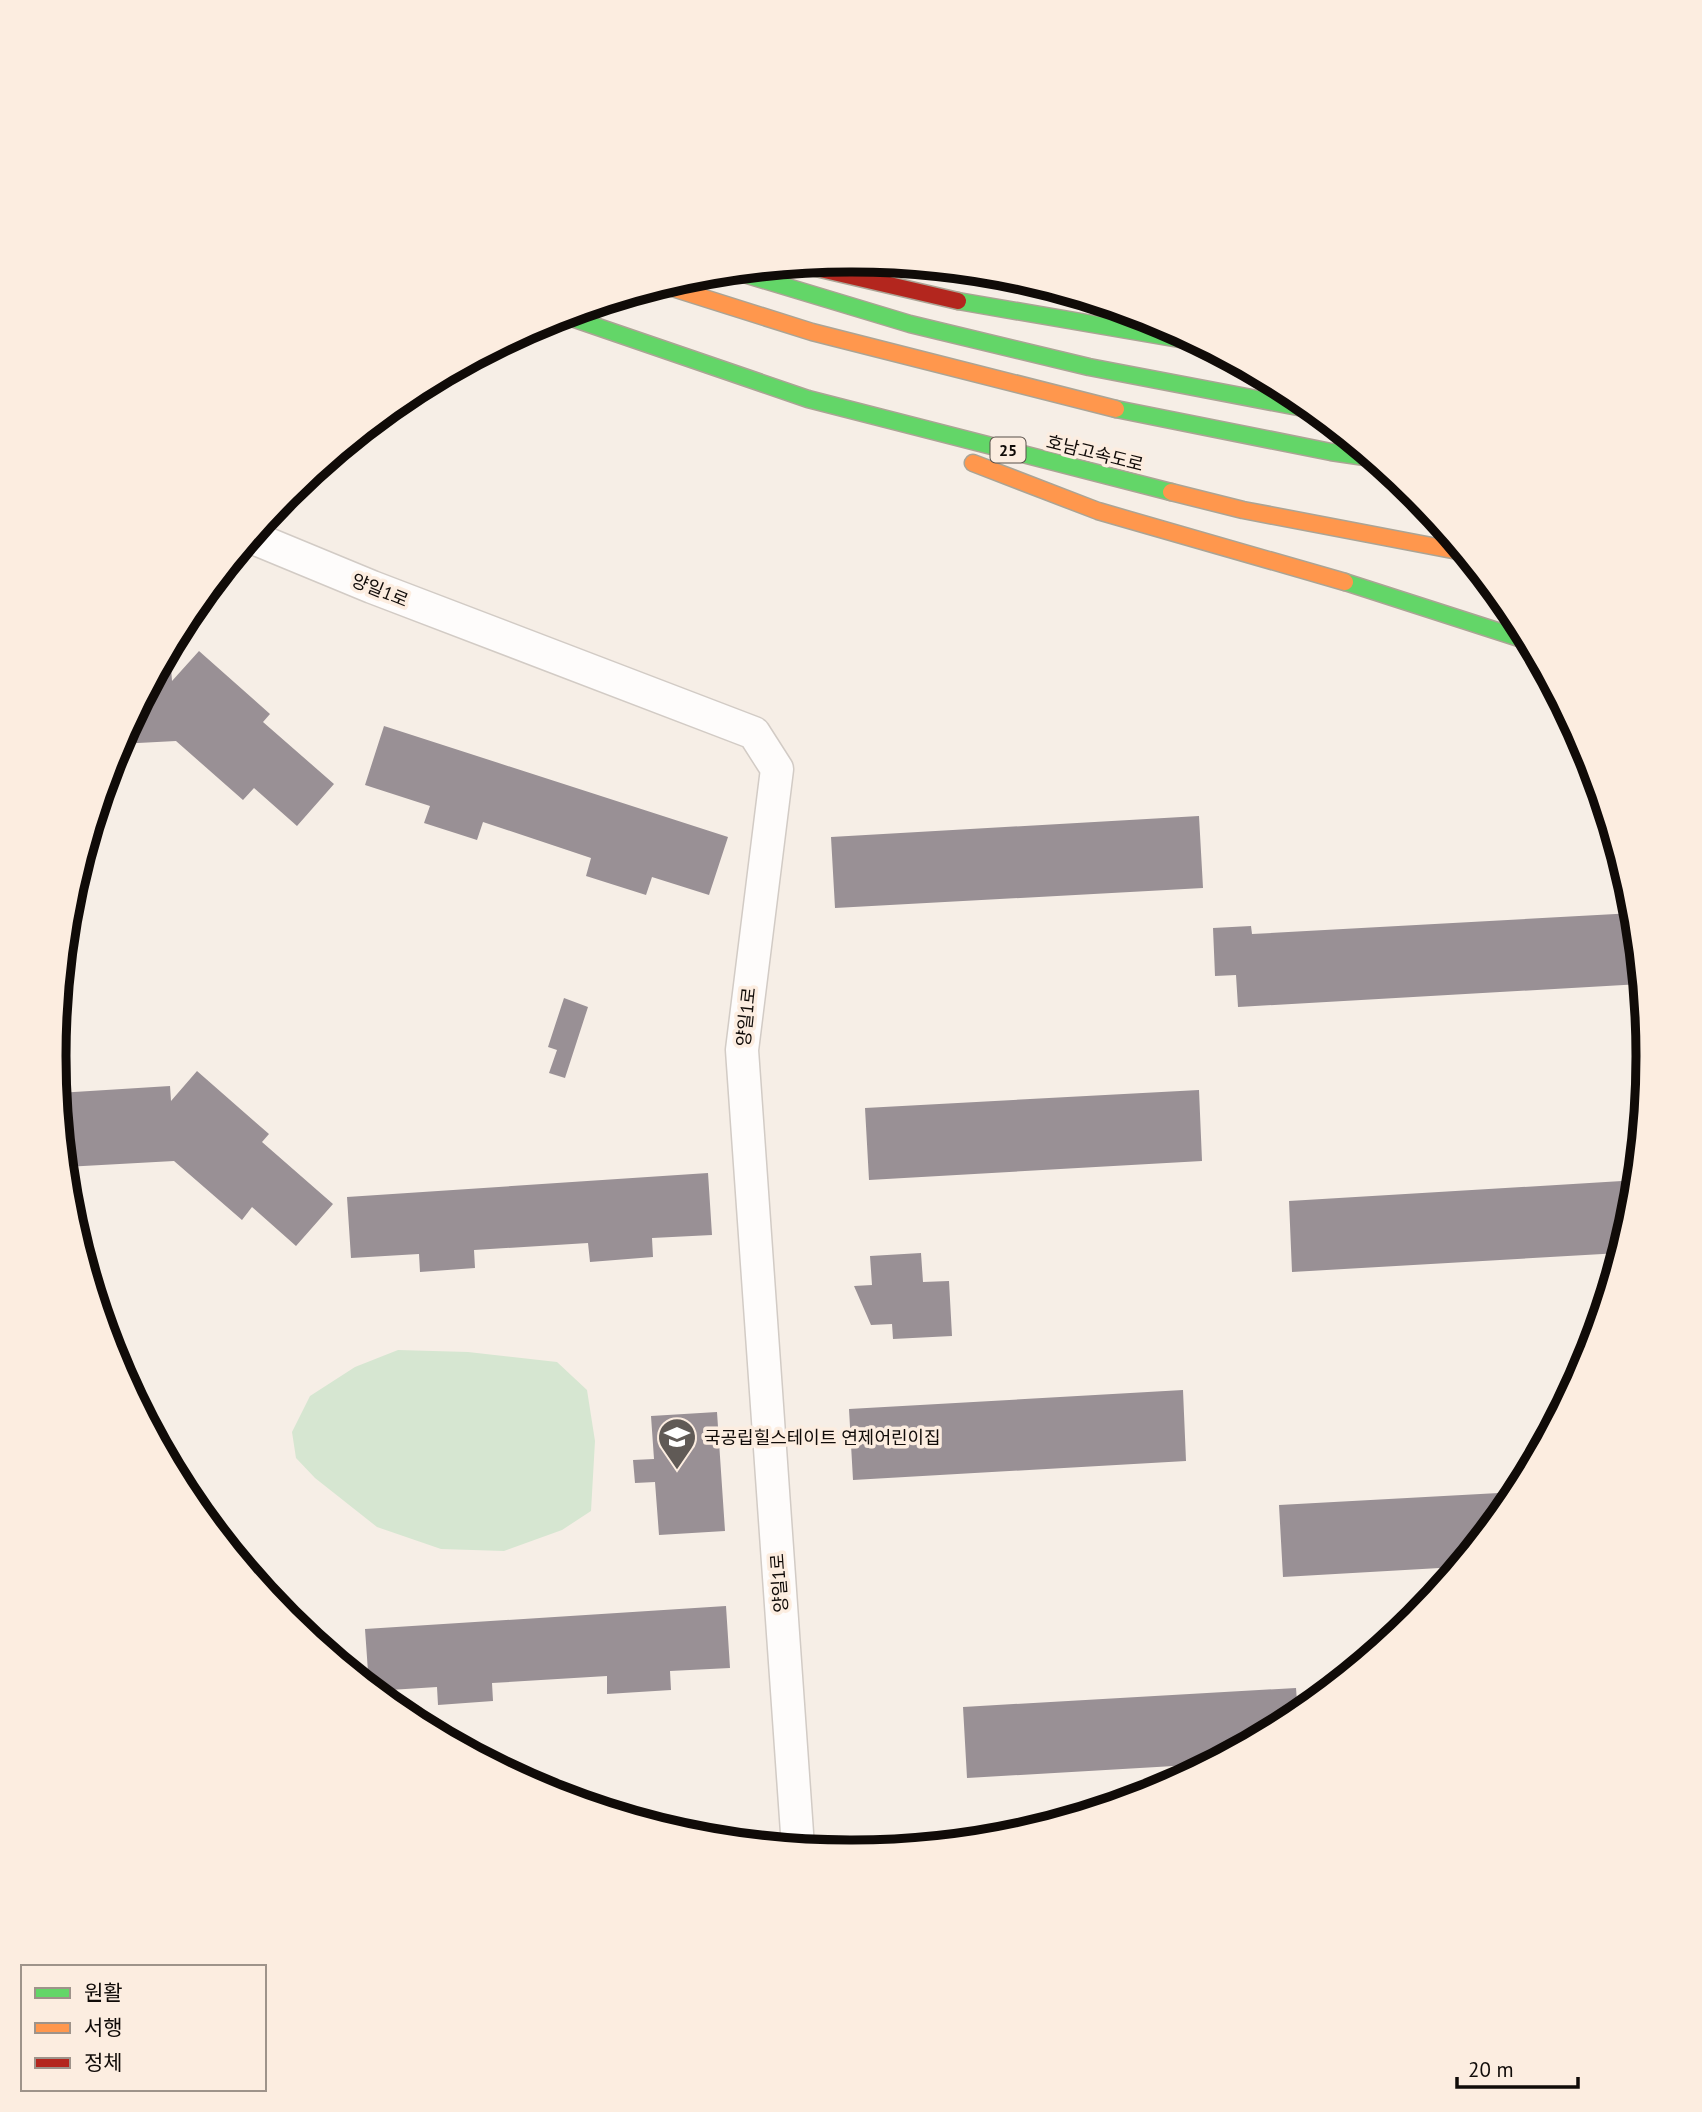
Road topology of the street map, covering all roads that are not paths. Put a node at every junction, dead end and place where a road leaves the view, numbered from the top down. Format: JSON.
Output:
{"nodes":[{"id":1,"x":835,"y":272,"type":"edge"},
{"id":2,"x":755,"y":277,"type":"edge"},
{"id":3,"x":681,"y":291,"type":"edge"},
{"id":4,"x":579,"y":320,"type":"edge"},
{"id":5,"x":1162,"y":336,"type":"edge"},
{"id":6,"x":808,"y":399,"type":"junction"},
{"id":7,"x":1289,"y":405,"type":"edge"},
{"id":8,"x":934,"y":448,"type":"dead end"},
{"id":9,"x":1355,"y":456,"type":"edge"},
{"id":10,"x":959,"y":457,"type":"dead end"},
{"id":11,"x":260,"y":541,"type":"edge"},
{"id":12,"x":1450,"y":549,"type":"edge"},
{"id":13,"x":1513,"y":636,"type":"edge"},
{"id":14,"x":796,"y":1839,"type":"edge"}],
"edges":[{"from":1,"to":5,"type":"highway"},
{"from":2,"to":7,"type":"highway"},
{"from":3,"to":9,"type":"highway"},
{"from":4,"to":6,"type":"highway","name":"호남고속도로","number":"25"},
{"from":6,"to":8,"type":"highway"},
{"from":6,"to":12,"type":"highway","name":"호남고속도로","number":"25"},
{"from":10,"to":13,"type":"highway"},
{"from":11,"to":14,"type":"street","name":"양일1로"}]}
